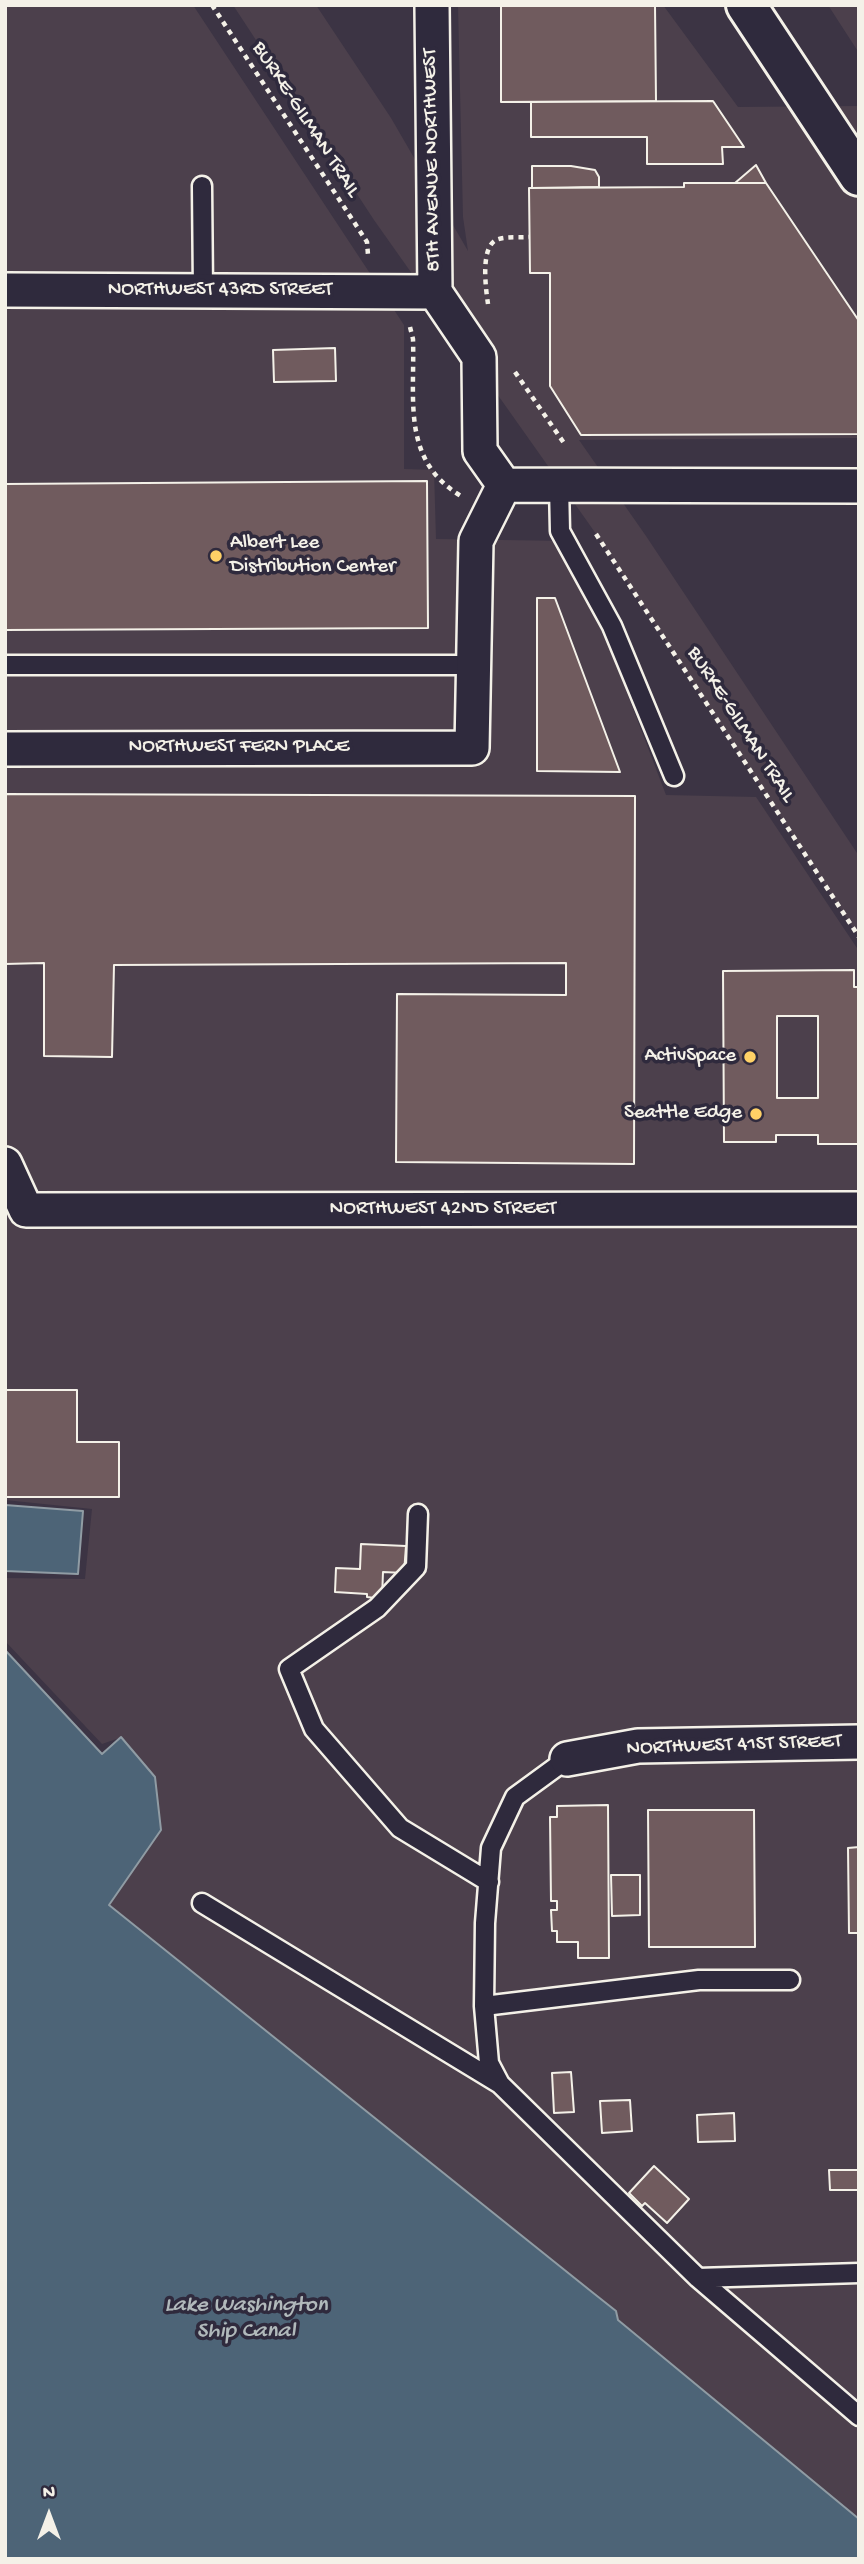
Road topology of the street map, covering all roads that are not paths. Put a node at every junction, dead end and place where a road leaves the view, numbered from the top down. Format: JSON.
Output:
{"nodes":[{"id":1,"x":432,"y":5,"type":"edge"},
{"id":2,"x":746,"y":5,"type":"edge"},
{"id":3,"x":859,"y":176,"type":"edge"},
{"id":4,"x":202,"y":186,"type":"dead end"},
{"id":5,"x":5,"y":290,"type":"edge"},
{"id":6,"x":203,"y":291,"type":"junction"},
{"id":7,"x":435,"y":292,"type":"junction"},
{"id":8,"x":504,"y":485,"type":"junction"},
{"id":9,"x":559,"y":485,"type":"junction"},
{"id":10,"x":859,"y":486,"type":"edge"},
{"id":11,"x":5,"y":665,"type":"edge"},
{"id":12,"x":474,"y":665,"type":"junction"},
{"id":13,"x":5,"y":749,"type":"edge"},
{"id":14,"x":674,"y":776,"type":"dead end"},
{"id":15,"x":5,"y":1164,"type":"edge"},
{"id":16,"x":859,"y":1209,"type":"edge"},
{"id":17,"x":418,"y":1514,"type":"dead end"},
{"id":18,"x":859,"y":1742,"type":"edge"},
{"id":19,"x":567,"y":1759,"type":"joint"},
{"id":20,"x":489,"y":1882,"type":"junction"},
{"id":21,"x":202,"y":1903,"type":"dead end"},
{"id":22,"x":790,"y":1980,"type":"dead end"},
{"id":23,"x":484,"y":2006,"type":"junction"},
{"id":24,"x":500,"y":2084,"type":"junction"},
{"id":25,"x":859,"y":2273,"type":"edge"},
{"id":26,"x":698,"y":2278,"type":"junction"},
{"id":27,"x":859,"y":2416,"type":"edge"}],
"edges":[{"from":1,"to":7,"type":"street","name":"8TH AVENUE NORTHWEST"},
{"from":2,"to":3,"type":"main road"},
{"from":4,"to":6,"type":"lane"},
{"from":5,"to":6,"type":"street","name":"NORTHWEST 43RD STREET"},
{"from":6,"to":7,"type":"street","name":"NORTHWEST 43RD STREET"},
{"from":7,"to":8,"type":"street","name":"8TH AVENUE NORTHWEST"},
{"from":8,"to":9,"type":"street"},
{"from":8,"to":12,"type":"street"},
{"from":9,"to":10,"type":"street"},
{"from":9,"to":14,"type":"lane"},
{"from":11,"to":12,"type":"lane"},
{"from":12,"to":13,"type":"street","name":"NORTHWEST FERN PLACE"},
{"from":15,"to":16,"type":"street","name":"NORTHWEST 42ND STREET"},
{"from":17,"to":20,"type":"lane"},
{"from":18,"to":19,"type":"street","name":"NORTHWEST 41ST STREET"},
{"from":19,"to":20,"type":"lane"},
{"from":20,"to":23,"type":"lane"},
{"from":21,"to":24,"type":"lane"},
{"from":22,"to":23,"type":"lane"},
{"from":23,"to":24,"type":"lane"},
{"from":24,"to":26,"type":"lane"},
{"from":25,"to":26,"type":"lane"},
{"from":26,"to":27,"type":"lane"}]}
